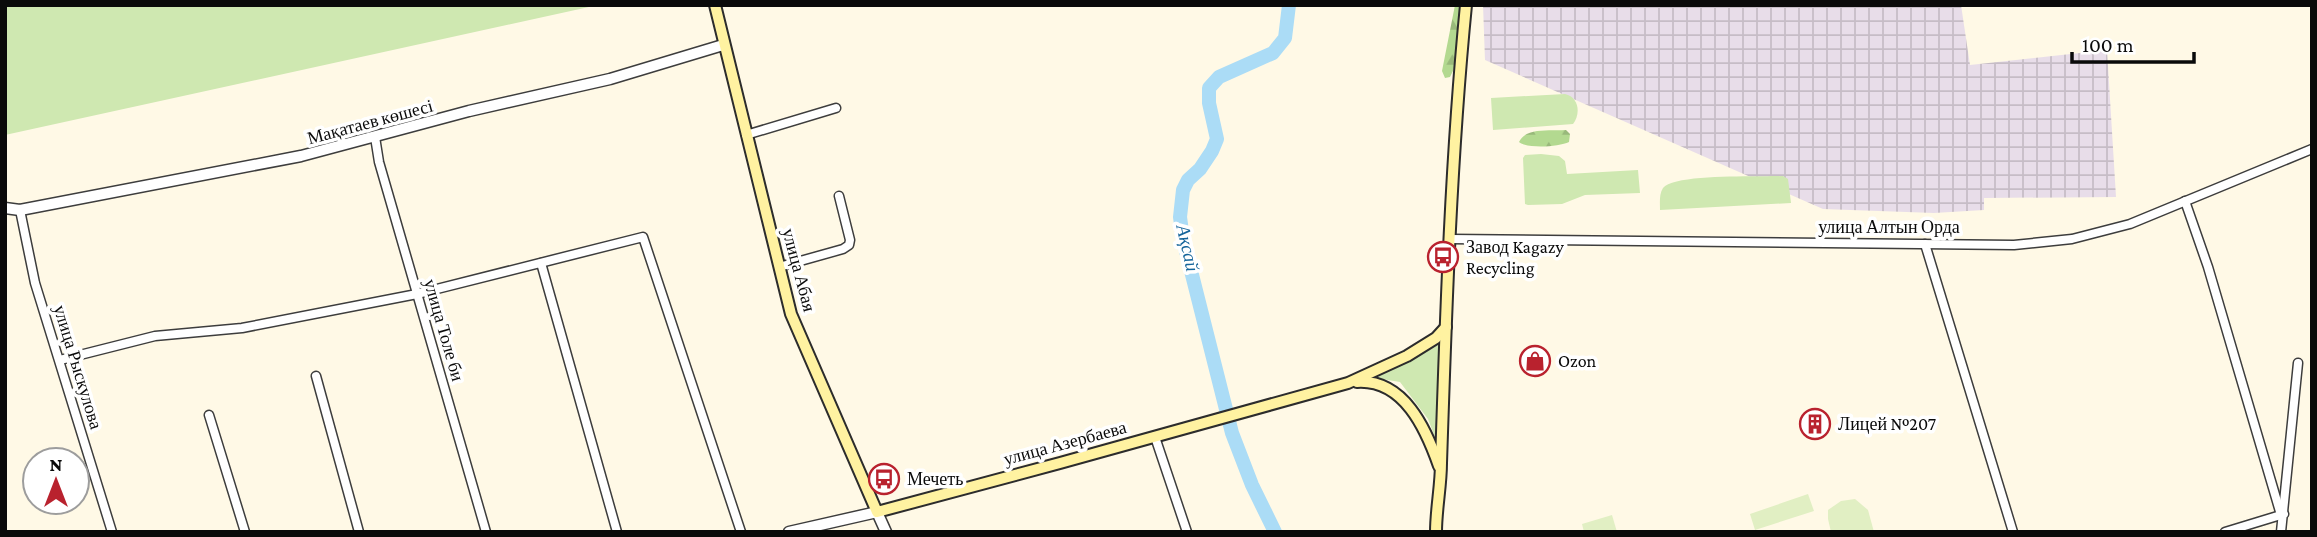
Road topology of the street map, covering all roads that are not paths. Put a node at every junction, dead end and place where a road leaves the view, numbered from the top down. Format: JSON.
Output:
{"nodes":[{"id":1,"x":715,"y":5,"type":"edge"},
{"id":2,"x":1466,"y":5,"type":"edge"},
{"id":3,"x":723,"y":46,"type":"junction"},
{"id":4,"x":836,"y":108,"type":"dead end"},
{"id":5,"x":746,"y":135,"type":"junction"},
{"id":6,"x":375,"y":136,"type":"junction"},
{"id":7,"x":2312,"y":149,"type":"edge"},
{"id":8,"x":839,"y":196,"type":"dead end"},
{"id":9,"x":2185,"y":201,"type":"junction"},
{"id":10,"x":5,"y":208,"type":"edge"},
{"id":11,"x":20,"y":210,"type":"junction"},
{"id":12,"x":1450,"y":239,"type":"junction"},
{"id":13,"x":1925,"y":244,"type":"junction"},
{"id":14,"x":541,"y":263,"type":"junction"},
{"id":15,"x":779,"y":267,"type":"junction"},
{"id":16,"x":417,"y":294,"type":"junction"},
{"id":17,"x":1446,"y":327,"type":"junction"},
{"id":18,"x":60,"y":360,"type":"junction"},
{"id":19,"x":2298,"y":363,"type":"dead end"},
{"id":20,"x":316,"y":376,"type":"dead end"},
{"id":21,"x":1348,"y":383,"type":"junction"},
{"id":22,"x":209,"y":415,"type":"dead end"},
{"id":23,"x":1155,"y":437,"type":"junction"},
{"id":24,"x":1441,"y":473,"type":"junction"},
{"id":25,"x":877,"y":512,"type":"junction"},
{"id":26,"x":2282,"y":514,"type":"junction"},
{"id":27,"x":112,"y":532,"type":"edge"},
{"id":28,"x":245,"y":532,"type":"edge"},
{"id":29,"x":359,"y":532,"type":"edge"},
{"id":30,"x":486,"y":532,"type":"edge"},
{"id":31,"x":617,"y":532,"type":"edge"},
{"id":32,"x":741,"y":532,"type":"edge"},
{"id":33,"x":789,"y":532,"type":"edge"},
{"id":34,"x":886,"y":532,"type":"edge"},
{"id":35,"x":1187,"y":532,"type":"edge"},
{"id":36,"x":1436,"y":532,"type":"edge"},
{"id":37,"x":2013,"y":532,"type":"edge"},
{"id":38,"x":2225,"y":532,"type":"edge"},
{"id":39,"x":2281,"y":532,"type":"edge"}],
"edges":[{"from":1,"to":3,"type":"main road","name":"улица Абая"},
{"from":2,"to":12,"type":"main road"},
{"from":3,"to":5,"type":"main road","name":"улица Абая"},
{"from":3,"to":6,"type":"street","name":"Мақатаев көшесі"},
{"from":4,"to":5,"type":"street"},
{"from":5,"to":15,"type":"main road","name":"улица Абая"},
{"from":6,"to":11,"type":"street","name":"Мақатаев көшесі"},
{"from":6,"to":16,"type":"street","name":"улица Толе би"},
{"from":7,"to":9,"type":"street","name":"улица Алтын Орда"},
{"from":8,"to":15,"type":"street"},
{"from":9,"to":13,"type":"street","name":"улица Алтын Орда"},
{"from":9,"to":26,"type":"street"},
{"from":10,"to":11,"type":"street","name":"Мақатаев көшесі"},
{"from":11,"to":18,"type":"street","name":"улица Рыскулова"},
{"from":12,"to":13,"type":"street","name":"улица Алтын Орда"},
{"from":12,"to":17,"type":"main road"},
{"from":13,"to":37,"type":"street"},
{"from":14,"to":16,"type":"street"},
{"from":14,"to":31,"type":"street"},
{"from":14,"to":32,"type":"street"},
{"from":15,"to":25,"type":"main road","name":"улица Абая"},
{"from":16,"to":18,"type":"street"},
{"from":16,"to":30,"type":"street","name":"улица Толе би"},
{"from":17,"to":21,"type":"main road","name":"улица Азербаева"},
{"from":17,"to":24,"type":"main road"},
{"from":18,"to":27,"type":"street","name":"улица Рыскулова"},
{"from":19,"to":26,"type":"street"},
{"from":20,"to":29,"type":"street"},
{"from":21,"to":23,"type":"main road","name":"улица Азербаева"},
{"from":21,"to":24,"type":"main road","name":"улица Азербаева"},
{"from":22,"to":28,"type":"street"},
{"from":23,"to":25,"type":"main road","name":"улица Азербаева"},
{"from":23,"to":35,"type":"street"},
{"from":24,"to":36,"type":"main road"},
{"from":25,"to":33,"type":"street","name":"улица Азербаева"},
{"from":25,"to":34,"type":"street","name":"улица Абая"},
{"from":26,"to":38,"type":"street"},
{"from":26,"to":39,"type":"street"}]}
